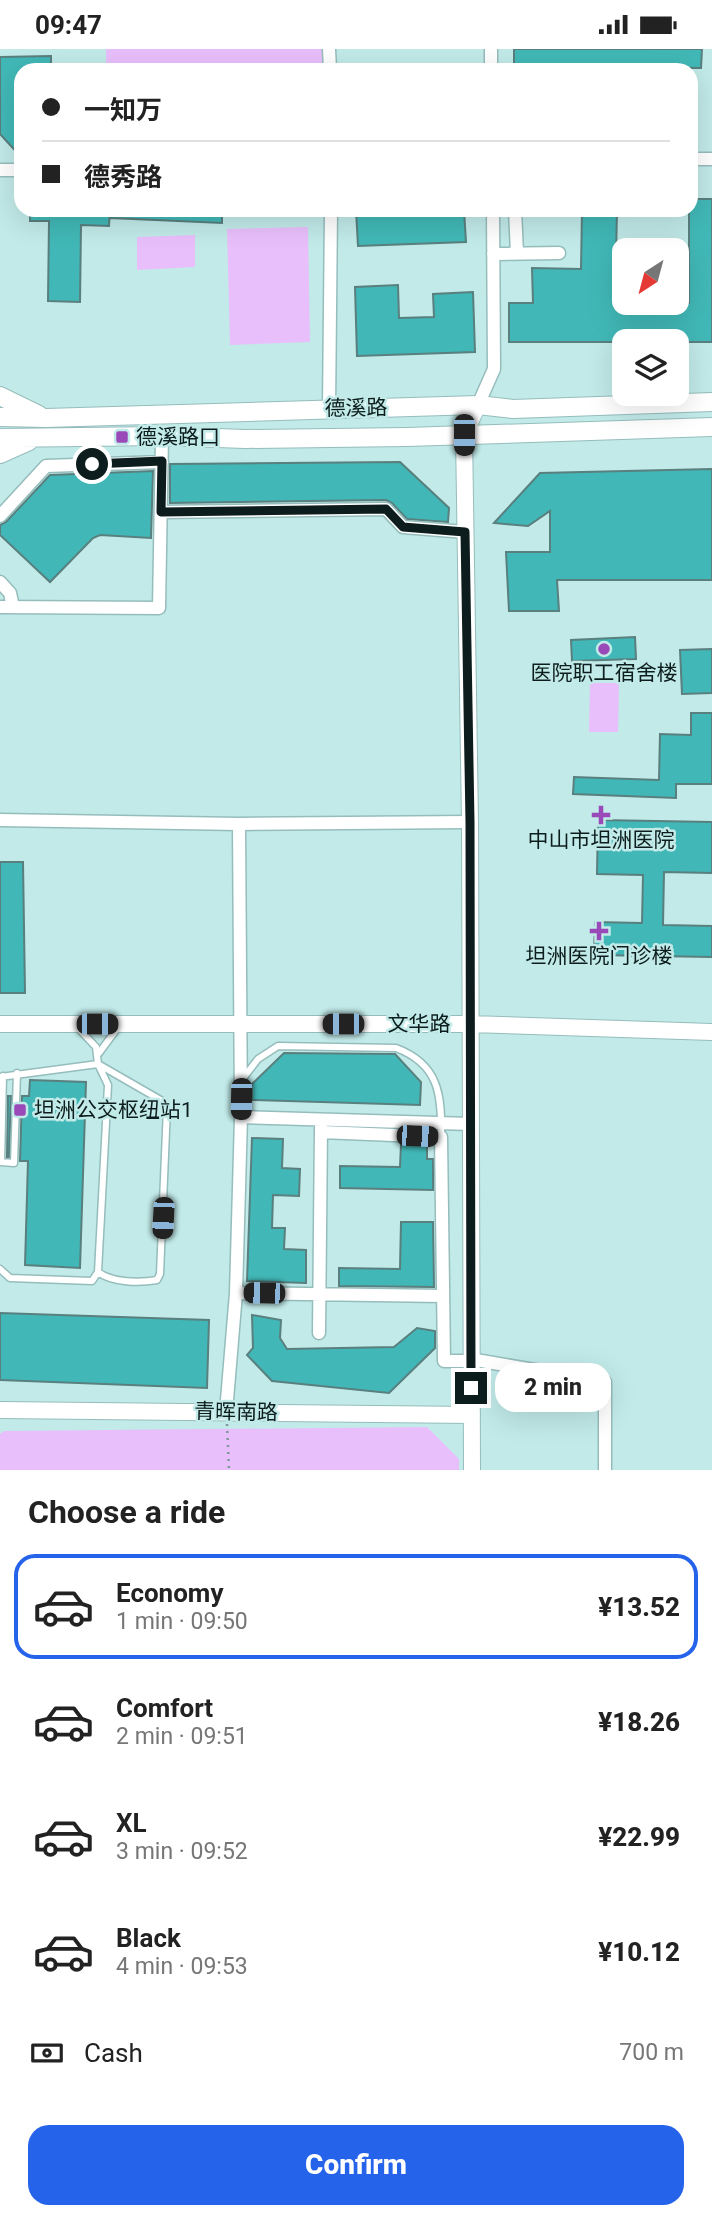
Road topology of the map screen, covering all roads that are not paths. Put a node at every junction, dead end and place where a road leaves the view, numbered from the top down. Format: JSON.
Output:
{"nodes":[{"id":1,"x":331,"y":217,"type":"edge"},
{"id":2,"x":493,"y":217,"type":"edge"},
{"id":3,"x":515,"y":217,"type":"edge"},
{"id":4,"x":517,"y":253,"type":"junction"},
{"id":5,"x":559,"y":253,"type":"dead end"},
{"id":6,"x":494,"y":254,"type":"junction"},
{"id":7,"x":0,"y":396,"type":"edge"},
{"id":8,"x":712,"y":402,"type":"edge"},
{"id":9,"x":478,"y":405,"type":"junction"},
{"id":10,"x":329,"y":409,"type":"junction"},
{"id":11,"x":0,"y":417,"type":"edge"},
{"id":12,"x":46,"y":418,"type":"junction"},
{"id":13,"x":712,"y":428,"type":"edge"},
{"id":14,"x":464,"y":435,"type":"junction"},
{"id":15,"x":162,"y":436,"type":"junction"},
{"id":16,"x":46,"y":437,"type":"junction"},
{"id":17,"x":0,"y":438,"type":"edge"},
{"id":18,"x":0,"y":454,"type":"edge"},
{"id":19,"x":162,"y":461,"type":"junction"},
{"id":20,"x":161,"y":512,"type":"junction"},
{"id":21,"x":0,"y":516,"type":"edge"},
{"id":22,"x":465,"y":532,"type":"junction"},
{"id":23,"x":0,"y":582,"type":"edge"},
{"id":24,"x":7,"y":607,"type":"edge"},
{"id":25,"x":0,"y":820,"type":"edge"},
{"id":26,"x":470,"y":822,"type":"junction"},
{"id":27,"x":239,"y":824,"type":"junction"},
{"id":28,"x":0,"y":1024,"type":"edge"},
{"id":29,"x":74,"y":1024,"type":"junction"},
{"id":30,"x":121,"y":1024,"type":"junction"},
{"id":31,"x":242,"y":1024,"type":"junction"},
{"id":32,"x":470,"y":1024,"type":"junction"},
{"id":33,"x":712,"y":1032,"type":"edge"},
{"id":34,"x":99,"y":1053,"type":"junction"},
{"id":35,"x":98,"y":1063,"type":"junction"},
{"id":36,"x":17,"y":1073,"type":"junction"},
{"id":37,"x":1,"y":1077,"type":"edge"},
{"id":38,"x":241,"y":1081,"type":"junction"},
{"id":39,"x":241,"y":1117,"type":"junction"},
{"id":40,"x":471,"y":1124,"type":"junction"},
{"id":41,"x":321,"y":1126,"type":"junction"},
{"id":42,"x":441,"y":1130,"type":"junction"},
{"id":43,"x":0,"y":1162,"type":"edge"},
{"id":44,"x":0,"y":1269,"type":"edge"},
{"id":45,"x":98,"y":1272,"type":"junction"},
{"id":46,"x":236,"y":1293,"type":"junction"},
{"id":47,"x":320,"y":1294,"type":"junction"},
{"id":48,"x":443,"y":1296,"type":"junction"},
{"id":49,"x":319,"y":1333,"type":"dead end"},
{"id":50,"x":471,"y":1360,"type":"junction"},
{"id":51,"x":0,"y":1410,"type":"edge"},
{"id":52,"x":226,"y":1412,"type":"junction"},
{"id":53,"x":472,"y":1415,"type":"junction"},
{"id":54,"x":472,"y":1470,"type":"edge"},
{"id":55,"x":605,"y":1470,"type":"edge"}],
"edges":[{"from":1,"to":10,"type":"street"},
{"from":2,"to":6,"type":"street"},
{"from":3,"to":4,"type":"street"},
{"from":4,"to":5,"type":"street"},
{"from":4,"to":6,"type":"street"},
{"from":6,"to":9,"type":"street"},
{"from":7,"to":12,"type":"main road"},
{"from":8,"to":9,"type":"main road","name":"德溪路"},
{"from":9,"to":10,"type":"main road","name":"德溪路"},
{"from":9,"to":14,"type":"street"},
{"from":10,"to":12,"type":"main road","name":"德溪路"},
{"from":11,"to":12,"type":"main road","name":"德溪路"},
{"from":13,"to":14,"type":"main road","name":"德溪路"},
{"from":14,"to":15,"type":"main road","name":"德溪路"},
{"from":14,"to":22,"type":"street"},
{"from":15,"to":16,"type":"main road","name":"德溪路"},
{"from":15,"to":19,"type":"street"},
{"from":16,"to":17,"type":"main road","name":"德溪路"},
{"from":16,"to":18,"type":"main road"},
{"from":19,"to":20,"type":"street"},
{"from":19,"to":21,"type":"street"},
{"from":20,"to":22,"type":"street"},
{"from":20,"to":24,"type":"street"},
{"from":22,"to":26,"type":"street"},
{"from":23,"to":24,"type":"street"},
{"from":25,"to":27,"type":"street"},
{"from":26,"to":27,"type":"street"},
{"from":26,"to":32,"type":"street"},
{"from":27,"to":31,"type":"street"},
{"from":28,"to":29,"type":"street","name":"文华路"},
{"from":29,"to":30,"type":"street","name":"文华路"},
{"from":29,"to":34,"type":"lane"},
{"from":30,"to":31,"type":"street","name":"文华路"},
{"from":30,"to":34,"type":"lane"},
{"from":31,"to":32,"type":"street","name":"文华路"},
{"from":31,"to":38,"type":"street"},
{"from":32,"to":33,"type":"street","name":"文华路"},
{"from":32,"to":40,"type":"street"},
{"from":34,"to":35,"type":"lane"},
{"from":35,"to":36,"type":"lane"},
{"from":35,"to":45,"type":"lane"},
{"from":35,"to":45,"type":"lane"},
{"from":36,"to":37,"type":"lane"},
{"from":36,"to":43,"type":"lane"},
{"from":37,"to":43,"type":"lane"},
{"from":38,"to":39,"type":"street"},
{"from":38,"to":42,"type":"lane"},
{"from":39,"to":41,"type":"street"},
{"from":39,"to":46,"type":"street"},
{"from":40,"to":42,"type":"street"},
{"from":40,"to":50,"type":"street"},
{"from":41,"to":42,"type":"street"},
{"from":41,"to":47,"type":"street"},
{"from":42,"to":48,"type":"street"},
{"from":44,"to":45,"type":"lane"},
{"from":46,"to":47,"type":"street"},
{"from":46,"to":52,"type":"street"},
{"from":47,"to":48,"type":"street"},
{"from":47,"to":49,"type":"street"},
{"from":48,"to":50,"type":"street"},
{"from":50,"to":53,"type":"street"},
{"from":50,"to":55,"type":"street"},
{"from":51,"to":52,"type":"street","name":"青晖南路"},
{"from":52,"to":53,"type":"street","name":"青晖南路"},
{"from":53,"to":54,"type":"street"}]}
